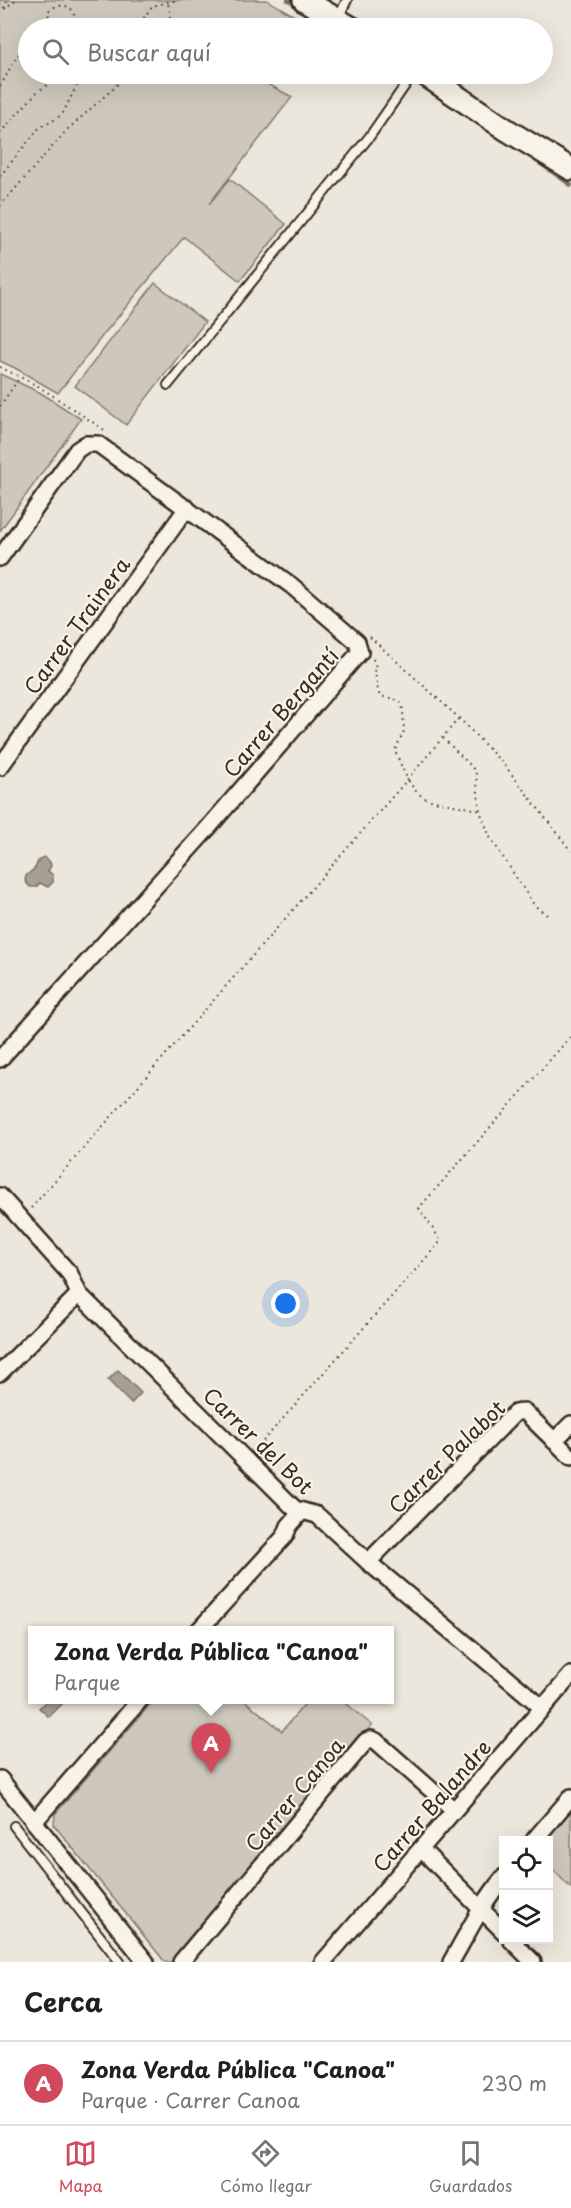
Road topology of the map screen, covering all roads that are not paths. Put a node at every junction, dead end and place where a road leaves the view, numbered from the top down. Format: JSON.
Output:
{"nodes":[{"id":1,"x":304,"y":0,"type":"edge"},
{"id":2,"x":347,"y":0,"type":"edge"},
{"id":3,"x":335,"y":18,"type":"edge"},
{"id":4,"x":346,"y":18,"type":"edge"},
{"id":5,"x":407,"y":84,"type":"edge"},
{"id":6,"x":439,"y":84,"type":"edge"},
{"id":7,"x":571,"y":170,"type":"edge"},
{"id":8,"x":168,"y":385,"type":"dead end"},
{"id":9,"x":187,"y":508,"type":"junction"},
{"id":10,"x":0,"y":558,"type":"edge"},
{"id":11,"x":0,"y":767,"type":"edge"},
{"id":12,"x":0,"y":1059,"type":"edge"},
{"id":13,"x":0,"y":1196,"type":"edge"},
{"id":14,"x":79,"y":1294,"type":"junction"},
{"id":15,"x":0,"y":1373,"type":"edge"},
{"id":16,"x":571,"y":1424,"type":"edge"},
{"id":17,"x":554,"y":1440,"type":"junction"},
{"id":18,"x":571,"y":1457,"type":"edge"},
{"id":19,"x":302,"y":1511,"type":"junction"},
{"id":20,"x":368,"y":1562,"type":"junction"},
{"id":21,"x":203,"y":1626,"type":"edge"},
{"id":22,"x":571,"y":1675,"type":"edge"},
{"id":23,"x":137,"y":1704,"type":"edge"},
{"id":24,"x":543,"y":1707,"type":"junction"},
{"id":25,"x":0,"y":1779,"type":"edge"},
{"id":26,"x":571,"y":1797,"type":"edge"},
{"id":27,"x":454,"y":1810,"type":"junction"},
{"id":28,"x":34,"y":1822,"type":"junction"},
{"id":29,"x":14,"y":1826,"type":"dead end"},
{"id":30,"x":537,"y":1836,"type":"edge"},
{"id":31,"x":421,"y":1850,"type":"junction"},
{"id":32,"x":499,"y":1883,"type":"edge"},
{"id":33,"x":481,"y":1908,"type":"junction"},
{"id":34,"x":499,"y":1927,"type":"edge"},
{"id":35,"x":515,"y":1944,"type":"edge"},
{"id":36,"x":120,"y":1962,"type":"edge"},
{"id":37,"x":146,"y":1962,"type":"edge"},
{"id":38,"x":181,"y":1962,"type":"edge"},
{"id":39,"x":323,"y":1962,"type":"edge"},
{"id":40,"x":451,"y":1962,"type":"edge"},
{"id":41,"x":533,"y":1962,"type":"edge"}],
"edges":[{"from":1,"to":3,"type":"main road"},
{"from":2,"to":4,"type":"lane"},
{"from":5,"to":8,"type":"lane"},
{"from":6,"to":7,"type":"main road"},
{"from":9,"to":10,"type":"street","name":"Carrer Bergantí"},
{"from":9,"to":11,"type":"street","name":"Carrer Trainera"},
{"from":9,"to":12,"type":"street","name":"Carrer Bergantí"},
{"from":13,"to":14,"type":"street","name":"Carrer del Bot"},
{"from":14,"to":15,"type":"street"},
{"from":14,"to":19,"type":"street","name":"Carrer del Bot"},
{"from":16,"to":17,"type":"street"},
{"from":17,"to":18,"type":"street","name":"Carrer Palabot"},
{"from":17,"to":20,"type":"street","name":"Carrer Palabot"},
{"from":19,"to":20,"type":"street","name":"Carrer del Bot"},
{"from":19,"to":21,"type":"street"},
{"from":20,"to":24,"type":"street","name":"Carrer del Bot"},
{"from":22,"to":24,"type":"street","name":"Carrer Balandre"},
{"from":23,"to":28,"type":"street"},
{"from":24,"to":27,"type":"street","name":"Carrer Balandre"},
{"from":25,"to":28,"type":"street"},
{"from":26,"to":30,"type":"street"},
{"from":27,"to":31,"type":"street","name":"Carrer Balandre"},
{"from":27,"to":38,"type":"street","name":"Carrer Canoa"},
{"from":28,"to":37,"type":"street"},
{"from":29,"to":36,"type":"lane"},
{"from":31,"to":33,"type":"street"},
{"from":31,"to":39,"type":"street","name":"Carrer Balandre"},
{"from":32,"to":33,"type":"street"},
{"from":33,"to":34,"type":"street"},
{"from":33,"to":40,"type":"street"},
{"from":35,"to":41,"type":"street"}]}
